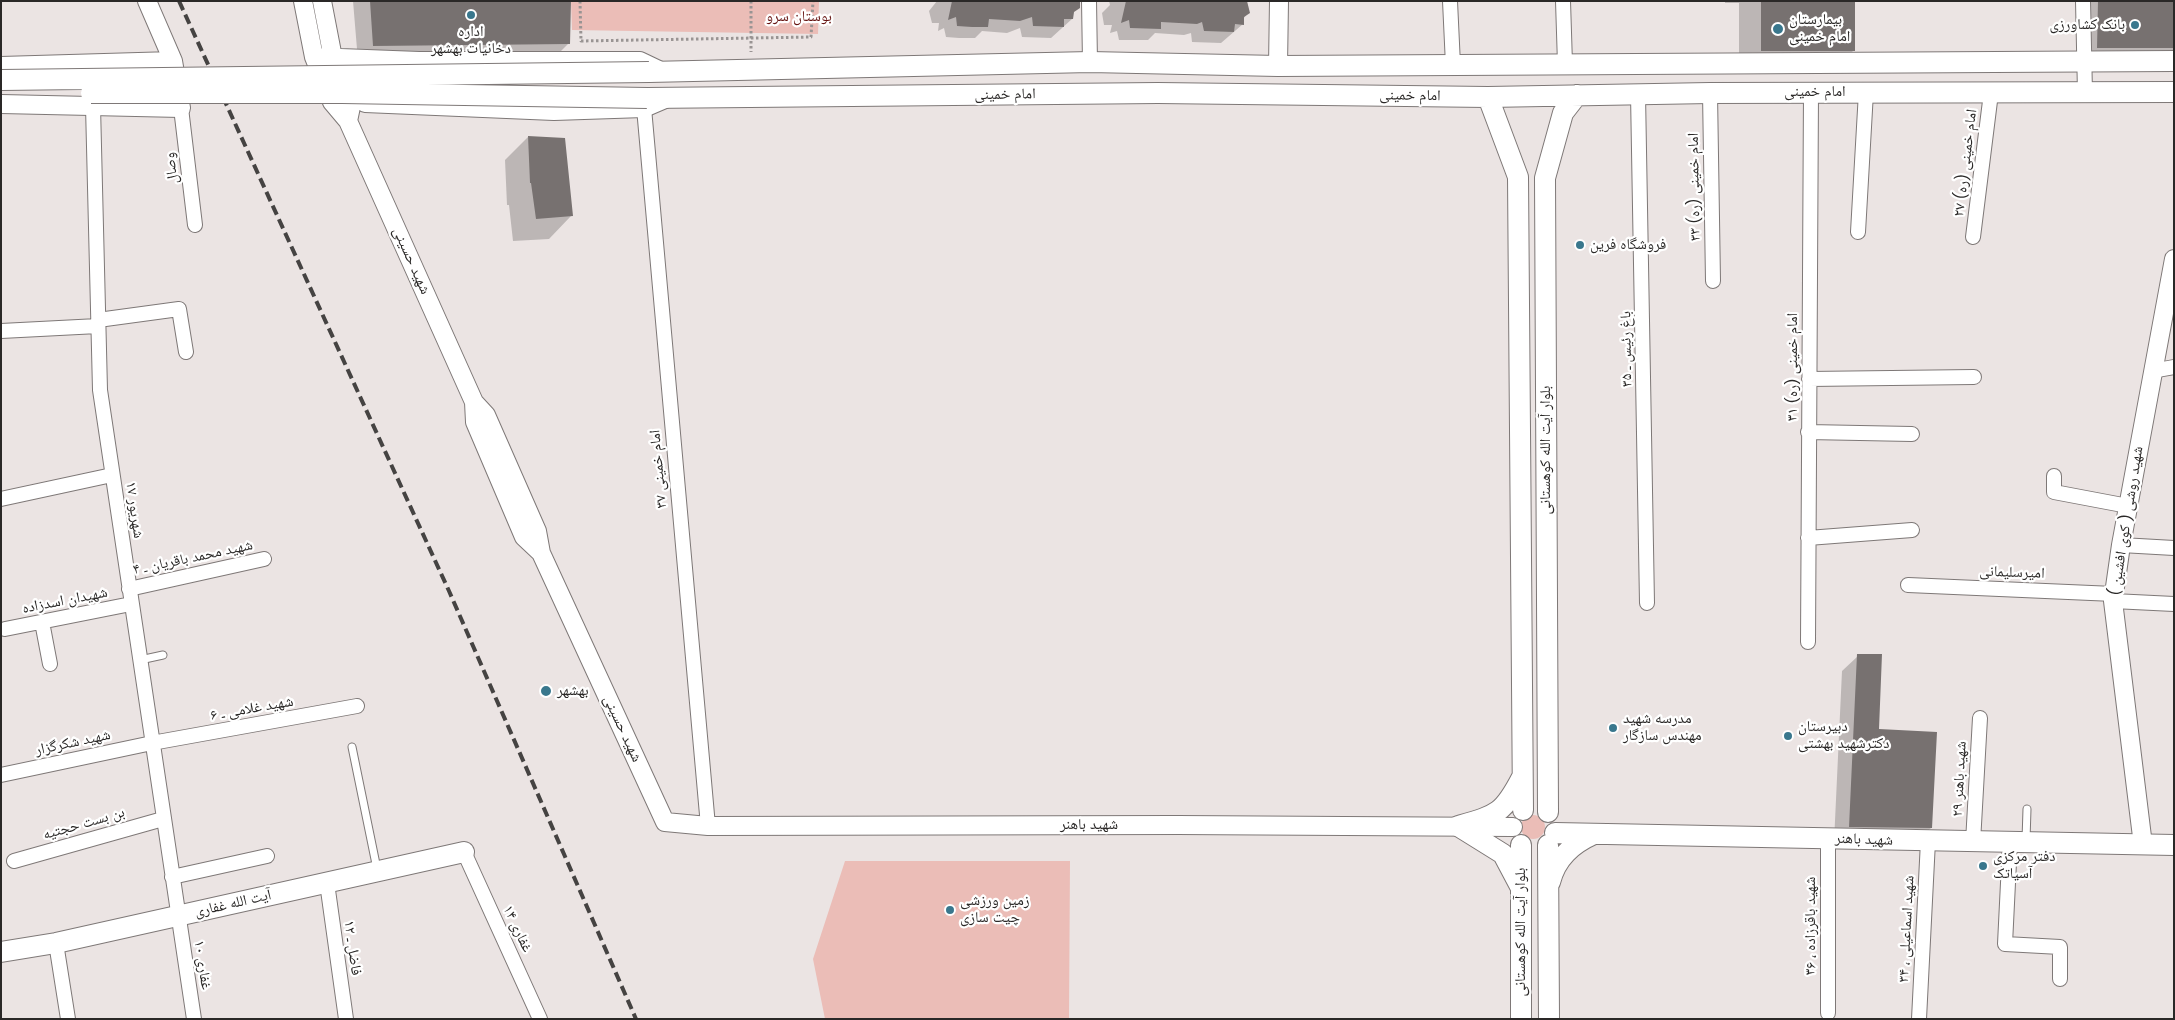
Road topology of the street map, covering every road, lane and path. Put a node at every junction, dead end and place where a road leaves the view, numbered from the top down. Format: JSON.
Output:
{"nodes":[{"id":1,"x":147,"y":1,"type":"edge"},
{"id":2,"x":303,"y":1,"type":"edge"},
{"id":3,"x":322,"y":1,"type":"edge"},
{"id":4,"x":580,"y":1,"type":"edge"},
{"id":5,"x":751,"y":1,"type":"edge"},
{"id":6,"x":812,"y":1,"type":"edge"},
{"id":7,"x":1089,"y":1,"type":"edge"},
{"id":8,"x":1279,"y":1,"type":"edge"},
{"id":9,"x":1450,"y":1,"type":"edge"},
{"id":10,"x":1563,"y":1,"type":"edge"},
{"id":11,"x":2083,"y":1,"type":"edge"},
{"id":12,"x":751,"y":38,"type":"junction"},
{"id":13,"x":314,"y":57,"type":"junction"},
{"id":14,"x":333,"y":58,"type":"junction"},
{"id":15,"x":173,"y":61,"type":"junction"},
{"id":16,"x":398,"y":61,"type":"junction"},
{"id":17,"x":419,"y":61,"type":"junction"},
{"id":18,"x":2174,"y":61,"type":"edge"},
{"id":19,"x":1090,"y":62,"type":"junction"},
{"id":20,"x":1158,"y":62,"type":"junction"},
{"id":21,"x":2084,"y":63,"type":"junction"},
{"id":22,"x":47,"y":64,"type":"junction"},
{"id":23,"x":1565,"y":64,"type":"junction"},
{"id":24,"x":1453,"y":65,"type":"junction"},
{"id":25,"x":1278,"y":66,"type":"junction"},
{"id":26,"x":752,"y":70,"type":"junction"},
{"id":27,"x":2,"y":71,"type":"edge"},
{"id":28,"x":656,"y":72,"type":"junction"},
{"id":29,"x":1710,"y":92,"type":"junction"},
{"id":30,"x":1811,"y":92,"type":"junction"},
{"id":31,"x":1866,"y":92,"type":"junction"},
{"id":32,"x":2085,"y":92,"type":"junction"},
{"id":33,"x":2174,"y":92,"type":"edge"},
{"id":34,"x":1991,"y":93,"type":"junction"},
{"id":35,"x":1158,"y":94,"type":"junction"},
{"id":36,"x":1638,"y":94,"type":"junction"},
{"id":37,"x":1577,"y":95,"type":"junction"},
{"id":38,"x":1488,"y":97,"type":"junction"},
{"id":39,"x":2,"y":101,"type":"edge"},
{"id":40,"x":332,"y":102,"type":"junction"},
{"id":41,"x":352,"y":102,"type":"junction"},
{"id":42,"x":652,"y":102,"type":"junction"},
{"id":43,"x":398,"y":104,"type":"junction"},
{"id":44,"x":47,"y":105,"type":"junction"},
{"id":45,"x":417,"y":105,"type":"junction"},
{"id":46,"x":93,"y":106,"type":"junction"},
{"id":47,"x":181,"y":108,"type":"junction"},
{"id":48,"x":348,"y":121,"type":"junction"},
{"id":49,"x":1518,"y":177,"type":"junction"},
{"id":50,"x":1545,"y":178,"type":"junction"},
{"id":51,"x":195,"y":225,"type":"dead end"},
{"id":52,"x":1858,"y":232,"type":"dead end"},
{"id":53,"x":1973,"y":237,"type":"dead end"},
{"id":54,"x":2174,"y":259,"type":"edge"},
{"id":55,"x":1713,"y":281,"type":"dead end"},
{"id":56,"x":98,"y":323,"type":"junction"},
{"id":57,"x":1,"y":331,"type":"edge"},
{"id":58,"x":186,"y":352,"type":"dead end"},
{"id":59,"x":2174,"y":367,"type":"edge"},
{"id":60,"x":2152,"y":371,"type":"junction"},
{"id":61,"x":1974,"y":377,"type":"dead end"},
{"id":62,"x":1809,"y":379,"type":"junction"},
{"id":63,"x":1808,"y":432,"type":"junction"},
{"id":64,"x":1912,"y":434,"type":"dead end"},
{"id":65,"x":112,"y":475,"type":"junction"},
{"id":66,"x":2054,"y":476,"type":"dead end"},
{"id":67,"x":1,"y":499,"type":"edge"},
{"id":68,"x":2128,"y":506,"type":"junction"},
{"id":69,"x":1912,"y":530,"type":"dead end"},
{"id":70,"x":1808,"y":538,"type":"junction"},
{"id":71,"x":2121,"y":545,"type":"junction"},
{"id":72,"x":2174,"y":548,"type":"edge"},
{"id":73,"x":264,"y":560,"type":"dead end"},
{"id":74,"x":1908,"y":585,"type":"dead end"},
{"id":75,"x":129,"y":589,"type":"junction"},
{"id":76,"x":2113,"y":598,"type":"junction"},
{"id":77,"x":1647,"y":603,"type":"dead end"},
{"id":78,"x":131,"y":604,"type":"junction"},
{"id":79,"x":2174,"y":604,"type":"edge"},
{"id":80,"x":42,"y":622,"type":"junction"},
{"id":81,"x":5,"y":630,"type":"dead end"},
{"id":82,"x":1808,"y":642,"type":"dead end"},
{"id":83,"x":163,"y":656,"type":"dead end"},
{"id":84,"x":140,"y":660,"type":"junction"},
{"id":85,"x":50,"y":664,"type":"dead end"},
{"id":86,"x":357,"y":706,"type":"dead end"},
{"id":87,"x":1980,"y":718,"type":"dead end"},
{"id":88,"x":152,"y":743,"type":"junction"},
{"id":89,"x":352,"y":747,"type":"dead end"},
{"id":90,"x":1524,"y":773,"type":"junction"},
{"id":91,"x":1,"y":774,"type":"edge"},
{"id":92,"x":2027,"y":809,"type":"dead end"},
{"id":93,"x":1548,"y":812,"type":"junction"},
{"id":94,"x":163,"y":819,"type":"junction"},
{"id":95,"x":665,"y":822,"type":"joint"},
{"id":96,"x":708,"y":826,"type":"junction"},
{"id":97,"x":1458,"y":826,"type":"junction"},
{"id":98,"x":1519,"y":827,"type":"junction"},
{"id":99,"x":1594,"y":834,"type":"junction"},
{"id":100,"x":1551,"y":839,"type":"junction"},
{"id":101,"x":1828,"y":839,"type":"junction"},
{"id":102,"x":1928,"y":841,"type":"junction"},
{"id":103,"x":1973,"y":842,"type":"junction"},
{"id":104,"x":2018,"y":842,"type":"junction"},
{"id":105,"x":2143,"y":845,"type":"junction"},
{"id":106,"x":2174,"y":845,"type":"edge"},
{"id":107,"x":464,"y":852,"type":"joint"},
{"id":108,"x":267,"y":856,"type":"dead end"},
{"id":109,"x":14,"y":861,"type":"dead end"},
{"id":110,"x":378,"y":872,"type":"junction"},
{"id":111,"x":172,"y":877,"type":"junction"},
{"id":112,"x":326,"y":883,"type":"junction"},
{"id":113,"x":1521,"y":888,"type":"junction"},
{"id":114,"x":1548,"y":889,"type":"junction"},
{"id":115,"x":177,"y":916,"type":"junction"},
{"id":116,"x":56,"y":943,"type":"junction"},
{"id":117,"x":1,"y":952,"type":"edge"},
{"id":118,"x":2060,"y":979,"type":"dead end"},
{"id":119,"x":1828,"y":1013,"type":"dead end"},
{"id":120,"x":68,"y":1019,"type":"edge"},
{"id":121,"x":194,"y":1019,"type":"edge"},
{"id":122,"x":346,"y":1019,"type":"edge"},
{"id":123,"x":540,"y":1019,"type":"edge"},
{"id":124,"x":1521,"y":1019,"type":"edge"},
{"id":125,"x":1549,"y":1019,"type":"edge"},
{"id":126,"x":1918,"y":1019,"type":"edge"}],
"edges":[{"from":1,"to":15,"type":"street"},
{"from":2,"to":13,"type":"street","name":"شهید حسینی"},
{"from":3,"to":14,"type":"street"},
{"from":4,"to":12,"type":"path"},
{"from":5,"to":12,"type":"path"},
{"from":6,"to":12,"type":"path"},
{"from":7,"to":19,"type":"street"},
{"from":8,"to":25,"type":"street"},
{"from":9,"to":24,"type":"street"},
{"from":10,"to":23,"type":"street"},
{"from":11,"to":21,"type":"street"},
{"from":12,"to":26,"type":"path"},
{"from":13,"to":14,"type":"street"},
{"from":13,"to":40,"type":"street","name":"شهید حسینی"},
{"from":14,"to":16,"type":"street"},
{"from":14,"to":41,"type":"street"},
{"from":15,"to":22,"type":"street"},
{"from":15,"to":47,"type":"street"},
{"from":16,"to":17,"type":"street"},
{"from":16,"to":43,"type":"street"},
{"from":17,"to":28,"type":"street"},
{"from":17,"to":45,"type":"street"},
{"from":18,"to":21,"type":"main road","name":"امام خمینی"},
{"from":19,"to":20,"type":"main road","name":"امام خمینی"},
{"from":19,"to":26,"type":"main road","name":"امام خمینی"},
{"from":20,"to":25,"type":"main road","name":"امام خمینی"},
{"from":20,"to":35,"type":"main road"},
{"from":21,"to":23,"type":"main road","name":"امام خمینی"},
{"from":21,"to":32,"type":"street"},
{"from":22,"to":27,"type":"street"},
{"from":22,"to":44,"type":"street"},
{"from":23,"to":24,"type":"main road","name":"امام خمینی"},
{"from":24,"to":25,"type":"main road","name":"امام خمینی"},
{"from":26,"to":28,"type":"main road","name":"امام خمینی"},
{"from":27,"to":28,"type":"main road","name":"امام خمینی","bridge":true},
{"from":27,"to":39,"type":"street"},
{"from":29,"to":30,"type":"main road","name":"امام خمینی"},
{"from":29,"to":36,"type":"main road","name":"امام خمینی"},
{"from":29,"to":55,"type":"street","name":"امام خمینی (ره) ۳۳"},
{"from":30,"to":31,"type":"main road","name":"امام خمینی"},
{"from":30,"to":62,"type":"street","name":"امام خمینی (ره) ۳۱"},
{"from":31,"to":34,"type":"main road","name":"امام خمینی"},
{"from":31,"to":52,"type":"street"},
{"from":32,"to":33,"type":"main road","name":"امام خمینی"},
{"from":32,"to":34,"type":"main road","name":"امام خمینی"},
{"from":34,"to":53,"type":"street","name":"امام خمینی (ره) ۲۷"},
{"from":35,"to":38,"type":"main road","name":"امام خمینی"},
{"from":35,"to":42,"type":"main road","name":"امام خمینی"},
{"from":36,"to":37,"type":"main road","name":"امام خمینی"},
{"from":36,"to":77,"type":"street","name":"باغ رئیس ـ ۳۵"},
{"from":37,"to":38,"type":"main road","name":"امام خمینی"},
{"from":37,"to":50,"type":"main road","name":"بلوار آیت الله کوهستانی"},
{"from":38,"to":49,"type":"main road","name":"بلوار آیت الله کوهستانی"},
{"from":39,"to":42,"type":"main road","name":"امام خمینی","bridge":true},
{"from":39,"to":44,"type":"street"},
{"from":40,"to":41,"type":"street"},
{"from":40,"to":48,"type":"street","name":"شهید حسینی"},
{"from":41,"to":43,"type":"street"},
{"from":41,"to":48,"type":"street"},
{"from":42,"to":45,"type":"street"},
{"from":42,"to":96,"type":"street","name":"امام خمینی ۳۷"},
{"from":43,"to":45,"type":"street"},
{"from":44,"to":46,"type":"street"},
{"from":46,"to":47,"type":"street"},
{"from":46,"to":56,"type":"street","name":"۱۷ شهریور"},
{"from":47,"to":51,"type":"street","name":"وصال"},
{"from":48,"to":95,"type":"street","name":"شهید حسینی"},
{"from":49,"to":50,"type":"main road"},
{"from":49,"to":90,"type":"main road","name":"بلوار آیت الله کوهستانی"},
{"from":50,"to":93,"type":"main road","name":"بلوار آیت الله کوهستانی"},
{"from":54,"to":60,"type":"street","name":"شهید روشی ( کوی افشین )"},
{"from":56,"to":57,"type":"street"},
{"from":56,"to":58,"type":"street"},
{"from":56,"to":65,"type":"street","name":"۱۷ شهریور"},
{"from":59,"to":60,"type":"street"},
{"from":60,"to":68,"type":"street","name":"شهید روشی ( کوی افشین )"},
{"from":61,"to":62,"type":"street"},
{"from":62,"to":63,"type":"street","name":"امام خمینی (ره) ۳۱"},
{"from":63,"to":64,"type":"street"},
{"from":63,"to":70,"type":"street","name":"امام خمینی (ره) ۳۱"},
{"from":65,"to":67,"type":"street"},
{"from":65,"to":75,"type":"street","name":"۱۷ شهریور"},
{"from":66,"to":68,"type":"street"},
{"from":68,"to":71,"type":"street","name":"شهید روشی ( کوی افشین )"},
{"from":69,"to":70,"type":"street"},
{"from":70,"to":82,"type":"street","name":"امام خمینی (ره) ۳۱"},
{"from":71,"to":72,"type":"street"},
{"from":71,"to":76,"type":"street","name":"شهید روشی ( کوی افشین )"},
{"from":73,"to":75,"type":"street","name":"شهید محمد باقریان ـ ۴"},
{"from":74,"to":76,"type":"street","name":"امیرسلیمانی"},
{"from":75,"to":78,"type":"street","name":"۱۷ شهریور"},
{"from":76,"to":79,"type":"street","name":"امیرسلیمانی"},
{"from":76,"to":105,"type":"street","name":"شهید روشی ( کوی افشین )"},
{"from":78,"to":80,"type":"street","name":"شهیدان اسدزاده"},
{"from":78,"to":84,"type":"street","name":"۱۷ شهریور"},
{"from":80,"to":81,"type":"street","name":"شهیدان اسدزاده"},
{"from":80,"to":85,"type":"street"},
{"from":83,"to":84,"type":"lane"},
{"from":84,"to":88,"type":"street","name":"۱۷ شهریور"},
{"from":86,"to":88,"type":"street","name":"شهید غلامی ـ ۶"},
{"from":87,"to":103,"type":"street","name":"شهید باهنر ۲۹"},
{"from":88,"to":91,"type":"street","name":"شهید شکرگزار"},
{"from":88,"to":94,"type":"street","name":"۱۷ شهریور"},
{"from":89,"to":110,"type":"lane"},
{"from":90,"to":97,"type":"main road"},
{"from":90,"to":98,"type":"main road","name":"بلوار آیت الله کوهستانی"},
{"from":92,"to":104,"type":"lane"},
{"from":93,"to":98,"type":"main road"},
{"from":93,"to":100,"type":"main road"},
{"from":94,"to":109,"type":"street","name":"بن بست حجتیه"},
{"from":94,"to":111,"type":"street","name":"۱۷ شهریور"},
{"from":95,"to":96,"type":"street","name":"شهید باهنر"},
{"from":96,"to":97,"type":"street","name":"شهید باهنر"},
{"from":97,"to":98,"type":"street","name":"شهید باهنر"},
{"from":97,"to":113,"type":"main road"},
{"from":98,"to":100,"type":"main road"},
{"from":98,"to":113,"type":"main road","name":"بلوار آیت الله کوهستانی"},
{"from":99,"to":100,"type":"main road","name":"شهید باهنر"},
{"from":99,"to":101,"type":"main road","name":"شهید باهنر"},
{"from":99,"to":114,"type":"main road"},
{"from":100,"to":114,"type":"main road","name":"بلوار آیت الله کوهستانی"},
{"from":101,"to":102,"type":"main road","name":"شهید باهنر"},
{"from":101,"to":119,"type":"street","name":"شهید باقرزاده ، ۳۶"},
{"from":102,"to":103,"type":"main road","name":"شهید باهنر"},
{"from":102,"to":126,"type":"street","name":"شهید اسماعیلی ، ۳۴"},
{"from":103,"to":104,"type":"main road","name":"شهید باهنر"},
{"from":104,"to":105,"type":"main road","name":"شهید باهنر"},
{"from":104,"to":118,"type":"street"},
{"from":105,"to":106,"type":"main road","name":"شهید باهنر"},
{"from":107,"to":110,"type":"main road","name":"آیت الله غفاری"},
{"from":107,"to":123,"type":"street","name":"غفاری ۱۴"},
{"from":108,"to":111,"type":"street"},
{"from":110,"to":112,"type":"main road","name":"آیت الله غفاری"},
{"from":111,"to":115,"type":"street","name":"۱۷ شهریور"},
{"from":112,"to":115,"type":"main road","name":"آیت الله غفاری"},
{"from":112,"to":122,"type":"street","name":"فاضل ـ ۱۲"},
{"from":113,"to":124,"type":"main road","name":"بلوار آیت الله کوهستانی"},
{"from":114,"to":125,"type":"main road","name":"بلوار آیت الله کوهستانی"},
{"from":115,"to":116,"type":"main road","name":"آیت الله غفاری"},
{"from":115,"to":121,"type":"street","name":"غفاری ۱۰"},
{"from":116,"to":117,"type":"main road","name":"آیت الله غفاری"},
{"from":116,"to":120,"type":"street"}]}
